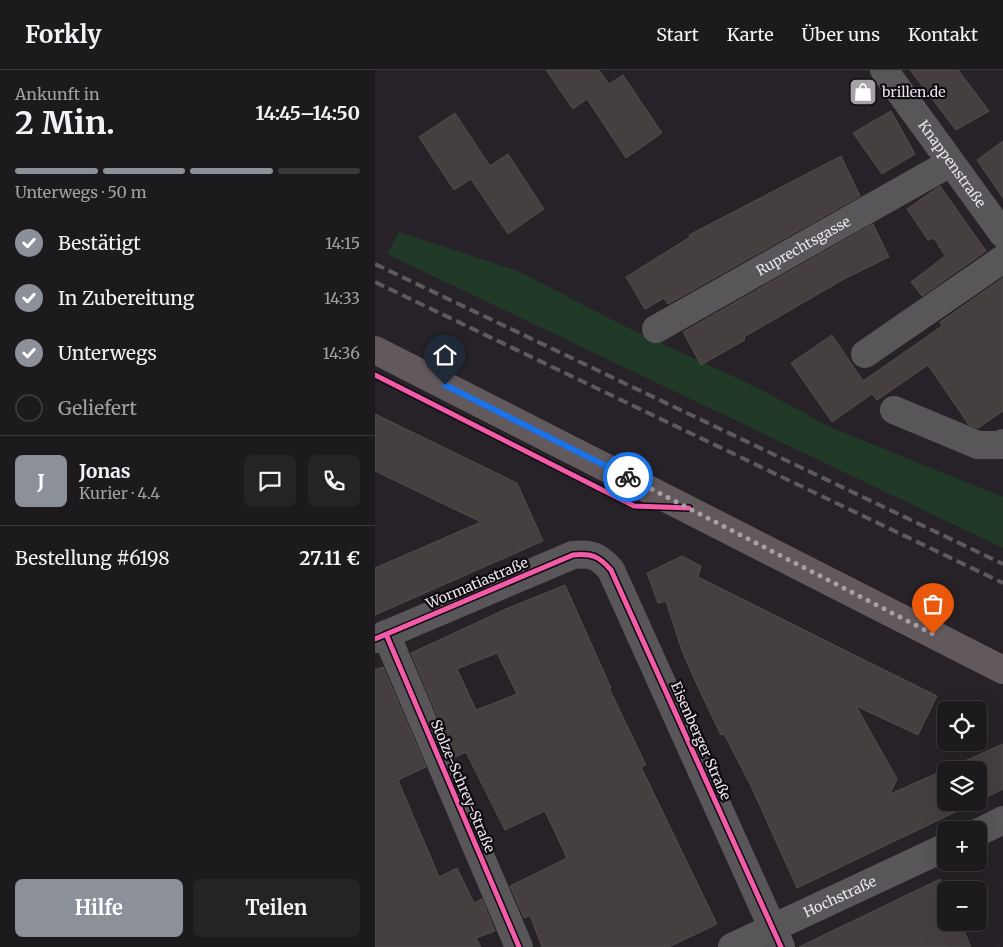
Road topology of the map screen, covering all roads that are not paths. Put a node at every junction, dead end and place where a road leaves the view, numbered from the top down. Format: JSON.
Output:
{"nodes":[{"id":1,"x":884,"y":70,"type":"edge"},
{"id":2,"x":950,"y":163,"type":"junction"},
{"id":3,"x":1003,"y":234,"type":"edge"},
{"id":4,"x":1003,"y":259,"type":"edge"},
{"id":5,"x":656,"y":329,"type":"dead end"},
{"id":6,"x":375,"y":350,"type":"edge"},
{"id":7,"x":865,"y":354,"type":"dead end"},
{"id":8,"x":894,"y":410,"type":"dead end"},
{"id":9,"x":1003,"y":443,"type":"edge"},
{"id":10,"x":589,"y":553,"type":"joint"},
{"id":11,"x":380,"y":637,"type":"edge"},
{"id":12,"x":1003,"y":670,"type":"edge"},
{"id":13,"x":1003,"y":820,"type":"edge"},
{"id":14,"x":987,"y":828,"type":"edge"},
{"id":15,"x":937,"y":852,"type":"edge"},
{"id":16,"x":777,"y":938,"type":"edge"},
{"id":17,"x":519,"y":947,"type":"edge"},
{"id":18,"x":732,"y":947,"type":"edge"}],
"edges":[{"from":1,"to":2,"type":"street","name":"Knappenstraße"},
{"from":2,"to":3,"type":"street","name":"Knappenstraße"},
{"from":2,"to":5,"type":"street","name":"Ruprechtsgasse"},
{"from":4,"to":7,"type":"street"},
{"from":6,"to":12,"type":"main road"},
{"from":8,"to":9,"type":"street"},
{"from":10,"to":11,"type":"street","name":"Wormatiastraße"},
{"from":10,"to":16,"type":"street","name":"Eisenberger Straße"},
{"from":11,"to":17,"type":"street","name":"Stolze-Schrey-Straße"},
{"from":13,"to":14,"type":"street"},
{"from":15,"to":16,"type":"street","name":"Hochstraße"},
{"from":16,"to":18,"type":"street","name":"Hochstraße"}]}
